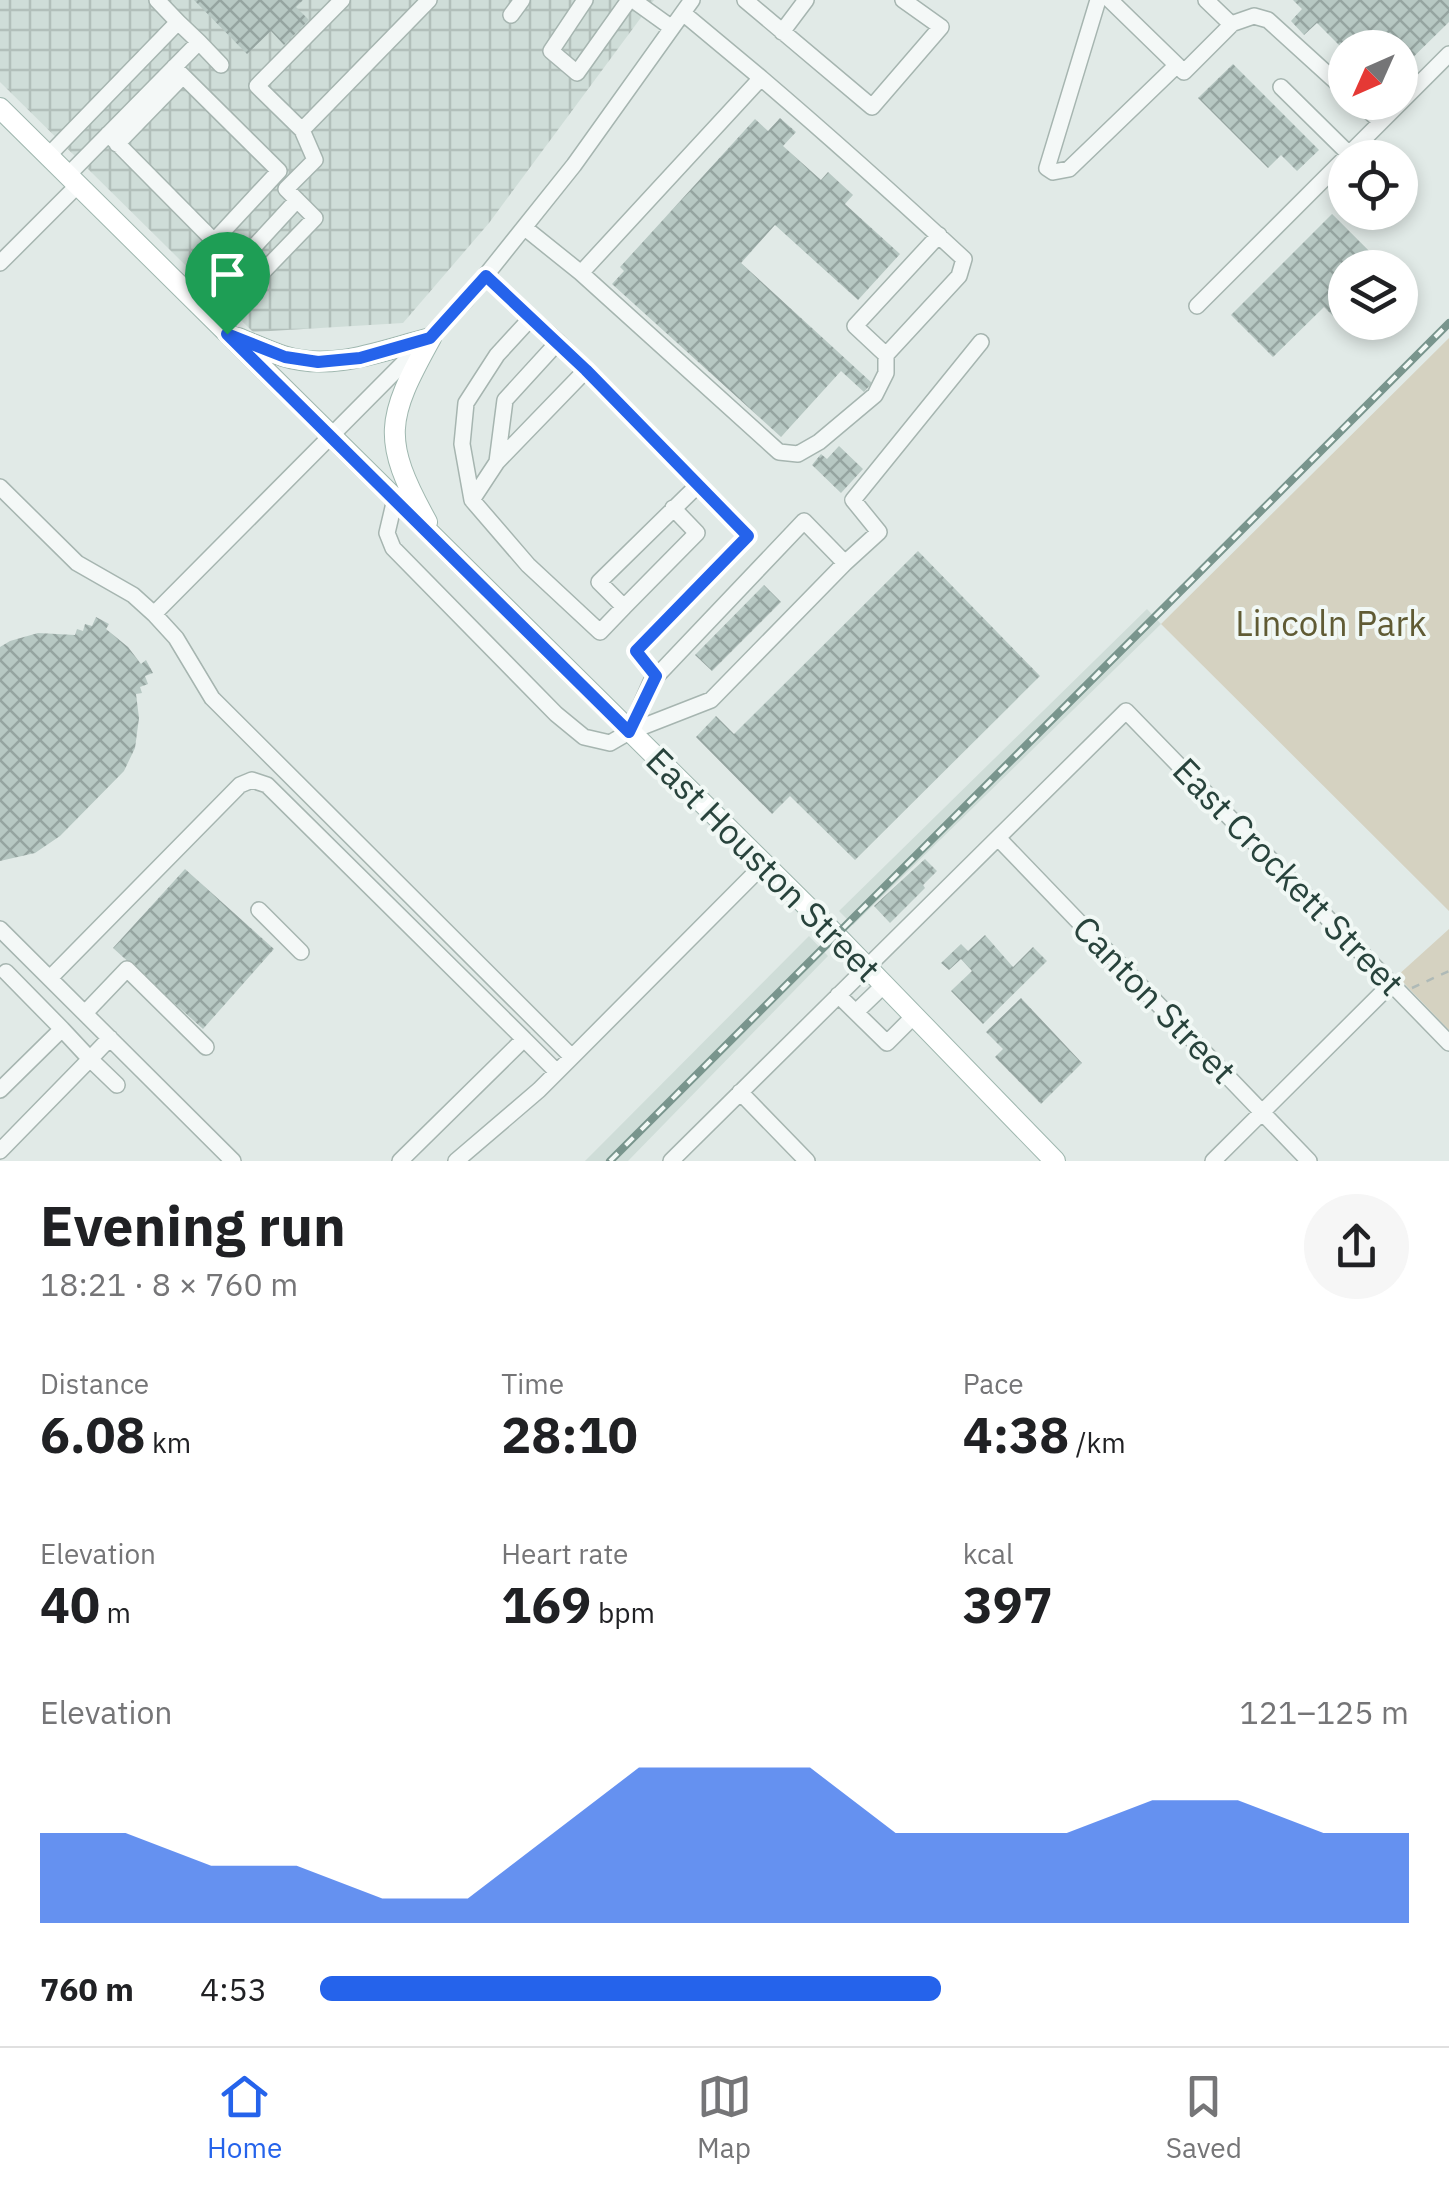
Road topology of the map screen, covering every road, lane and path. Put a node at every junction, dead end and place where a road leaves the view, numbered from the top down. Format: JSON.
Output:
{"nodes":[{"id":1,"x":157,"y":0,"type":"edge"},
{"id":2,"x":342,"y":0,"type":"edge"},
{"id":3,"x":429,"y":0,"type":"edge"},
{"id":4,"x":522,"y":0,"type":"edge"},
{"id":5,"x":585,"y":0,"type":"edge"},
{"id":6,"x":631,"y":0,"type":"edge"},
{"id":7,"x":806,"y":0,"type":"edge"},
{"id":8,"x":903,"y":0,"type":"edge"},
{"id":9,"x":1098,"y":0,"type":"edge"},
{"id":10,"x":1110,"y":0,"type":"edge"},
{"id":11,"x":1206,"y":0,"type":"edge"},
{"id":12,"x":752,"y":2,"type":"edge"},
{"id":13,"x":687,"y":7,"type":"edge"},
{"id":14,"x":512,"y":15,"type":"dead end"},
{"id":15,"x":178,"y":22,"type":"junction"},
{"id":16,"x":1232,"y":24,"type":"junction"},
{"id":17,"x":672,"y":28,"type":"junction"},
{"id":18,"x":782,"y":32,"type":"junction"},
{"id":19,"x":199,"y":42,"type":"junction"},
{"id":20,"x":1449,"y":54,"type":"edge"},
{"id":21,"x":221,"y":65,"type":"dead end"},
{"id":22,"x":1176,"y":65,"type":"junction"},
{"id":23,"x":178,"y":72,"type":"junction"},
{"id":24,"x":1328,"y":75,"type":"edge"},
{"id":25,"x":761,"y":78,"type":"junction"},
{"id":26,"x":1281,"y":87,"type":"dead end"},
{"id":27,"x":0,"y":108,"type":"edge"},
{"id":28,"x":1381,"y":122,"type":"joint"},
{"id":29,"x":302,"y":130,"type":"junction"},
{"id":30,"x":113,"y":139,"type":"junction"},
{"id":31,"x":1332,"y":140,"type":"edge"},
{"id":32,"x":1363,"y":140,"type":"edge"},
{"id":33,"x":48,"y":156,"type":"junction"},
{"id":34,"x":1328,"y":175,"type":"edge"},
{"id":35,"x":73,"y":180,"type":"junction"},
{"id":36,"x":298,"y":200,"type":"junction"},
{"id":37,"x":525,"y":228,"type":"junction"},
{"id":38,"x":938,"y":235,"type":"junction"},
{"id":39,"x":0,"y":263,"type":"edge"},
{"id":40,"x":581,"y":272,"type":"junction"},
{"id":41,"x":486,"y":276,"type":"junction"},
{"id":42,"x":1197,"y":306,"type":"dead end"},
{"id":43,"x":531,"y":318,"type":"junction"},
{"id":44,"x":227,"y":334,"type":"junction"},
{"id":45,"x":430,"y":338,"type":"junction"},
{"id":46,"x":558,"y":342,"type":"junction"},
{"id":47,"x":981,"y":342,"type":"dead end"},
{"id":48,"x":886,"y":355,"type":"junction"},
{"id":49,"x":586,"y":370,"type":"junction"},
{"id":50,"x":332,"y":438,"type":"junction"},
{"id":51,"x":496,"y":462,"type":"junction"},
{"id":52,"x":698,"y":485,"type":"junction"},
{"id":53,"x":0,"y":486,"type":"edge"},
{"id":54,"x":395,"y":499,"type":"junction"},
{"id":55,"x":472,"y":500,"type":"junction"},
{"id":56,"x":673,"y":508,"type":"junction"},
{"id":57,"x":438,"y":541,"type":"junction"},
{"id":58,"x":846,"y":562,"type":"junction"},
{"id":59,"x":624,"y":607,"type":"junction"},
{"id":60,"x":154,"y":614,"type":"junction"},
{"id":61,"x":656,"y":676,"type":"junction"},
{"id":62,"x":629,"y":732,"type":"junction"},
{"id":63,"x":999,"y":839,"type":"junction"},
{"id":64,"x":763,"y":865,"type":"junction"},
{"id":65,"x":259,"y":910,"type":"dead end"},
{"id":66,"x":0,"y":929,"type":"edge"},
{"id":67,"x":460,"y":945,"type":"junction"},
{"id":68,"x":300,"y":952,"type":"dead end"},
{"id":69,"x":445,"y":960,"type":"junction"},
{"id":70,"x":867,"y":967,"type":"junction"},
{"id":71,"x":1449,"y":971,"type":"edge"},
{"id":72,"x":6,"y":972,"type":"dead end"},
{"id":73,"x":50,"y":978,"type":"junction"},
{"id":74,"x":884,"y":985,"type":"junction"},
{"id":75,"x":1397,"y":989,"type":"junction"},
{"id":76,"x":838,"y":995,"type":"junction"},
{"id":77,"x":84,"y":1012,"type":"junction"},
{"id":78,"x":856,"y":1012,"type":"junction"},
{"id":79,"x":914,"y":1016,"type":"junction"},
{"id":80,"x":62,"y":1029,"type":"junction"},
{"id":81,"x":110,"y":1038,"type":"junction"},
{"id":82,"x":524,"y":1039,"type":"junction"},
{"id":83,"x":1449,"y":1043,"type":"edge"},
{"id":84,"x":206,"y":1047,"type":"dead end"},
{"id":85,"x":572,"y":1058,"type":"junction"},
{"id":86,"x":90,"y":1059,"type":"junction"},
{"id":87,"x":557,"y":1072,"type":"junction"},
{"id":88,"x":116,"y":1085,"type":"dead end"},
{"id":89,"x":0,"y":1090,"type":"edge"},
{"id":90,"x":740,"y":1092,"type":"junction"},
{"id":91,"x":1262,"y":1112,"type":"junction"},
{"id":92,"x":0,"y":1151,"type":"edge"},
{"id":93,"x":233,"y":1161,"type":"edge"},
{"id":94,"x":400,"y":1161,"type":"edge"},
{"id":95,"x":456,"y":1161,"type":"edge"},
{"id":96,"x":670,"y":1161,"type":"edge"},
{"id":97,"x":807,"y":1161,"type":"edge"},
{"id":98,"x":1055,"y":1161,"type":"edge"},
{"id":99,"x":1213,"y":1161,"type":"edge"},
{"id":100,"x":1309,"y":1161,"type":"edge"}],
"edges":[{"from":1,"to":15,"type":"street"},
{"from":2,"to":29,"type":"street"},
{"from":3,"to":29,"type":"street"},
{"from":4,"to":14,"type":"street"},
{"from":5,"to":6,"type":"street"},
{"from":6,"to":17,"type":"street"},
{"from":7,"to":18,"type":"street"},
{"from":8,"to":18,"type":"street"},
{"from":9,"to":22,"type":"street"},
{"from":10,"to":22,"type":"street"},
{"from":11,"to":16,"type":"street"},
{"from":12,"to":18,"type":"street"},
{"from":13,"to":17,"type":"street"},
{"from":13,"to":25,"type":"street"},
{"from":15,"to":19,"type":"street"},
{"from":15,"to":33,"type":"street"},
{"from":16,"to":22,"type":"street"},
{"from":16,"to":24,"type":"street"},
{"from":17,"to":37,"type":"street"},
{"from":19,"to":21,"type":"street"},
{"from":19,"to":23,"type":"street"},
{"from":20,"to":28,"type":"street"},
{"from":23,"to":30,"type":"street"},
{"from":23,"to":30,"type":"street"},
{"from":25,"to":38,"type":"street"},
{"from":25,"to":40,"type":"street"},
{"from":26,"to":31,"type":"street"},
{"from":27,"to":33,"type":"main road","name":"East Houston Street"},
{"from":28,"to":32,"type":"street"},
{"from":29,"to":36,"type":"street"},
{"from":30,"to":35,"type":"street"},
{"from":33,"to":35,"type":"main road","name":"East Houston Street"},
{"from":34,"to":42,"type":"street"},
{"from":35,"to":39,"type":"street"},
{"from":35,"to":44,"type":"main road","name":"East Houston Street"},
{"from":36,"to":36,"type":"street"},
{"from":37,"to":40,"type":"street"},
{"from":37,"to":41,"type":"street"},
{"from":38,"to":48,"type":"street"},
{"from":38,"to":48,"type":"street"},
{"from":40,"to":48,"type":"street"},
{"from":41,"to":43,"type":"street"},
{"from":41,"to":45,"type":"street"},
{"from":43,"to":46,"type":"street"},
{"from":43,"to":55,"type":"street"},
{"from":44,"to":45,"type":"main road"},
{"from":44,"to":50,"type":"main road","name":"East Houston Street"},
{"from":45,"to":50,"type":"street"},
{"from":45,"to":57,"type":"main road"},
{"from":46,"to":49,"type":"street"},
{"from":46,"to":51,"type":"street"},
{"from":47,"to":58,"type":"street"},
{"from":49,"to":51,"type":"street"},
{"from":49,"to":52,"type":"street"},
{"from":50,"to":54,"type":"main road","name":"East Houston Street"},
{"from":50,"to":60,"type":"street"},
{"from":51,"to":55,"type":"street"},
{"from":52,"to":56,"type":"street"},
{"from":52,"to":61,"type":"street"},
{"from":53,"to":60,"type":"street"},
{"from":54,"to":57,"type":"main road","name":"East Houston Street"},
{"from":54,"to":62,"type":"street"},
{"from":55,"to":59,"type":"street"},
{"from":56,"to":59,"type":"street"},
{"from":56,"to":59,"type":"street"},
{"from":57,"to":62,"type":"main road","name":"East Houston Street"},
{"from":58,"to":61,"type":"street"},
{"from":58,"to":62,"type":"street"},
{"from":60,"to":67,"type":"street"},
{"from":61,"to":62,"type":"street"},
{"from":62,"to":64,"type":"main road","name":"East Houston Street"},
{"from":63,"to":70,"type":"street"},
{"from":63,"to":75,"type":"street","name":"East Crockett Street"},
{"from":63,"to":91,"type":"street","name":"Canton Street"},
{"from":64,"to":70,"type":"main road","name":"East Houston Street"},
{"from":64,"to":85,"type":"street"},
{"from":65,"to":68,"type":"street"},
{"from":66,"to":73,"type":"street"},
{"from":67,"to":69,"type":"street"},
{"from":67,"to":85,"type":"street"},
{"from":69,"to":73,"type":"street"},
{"from":69,"to":82,"type":"street"},
{"from":70,"to":74,"type":"main road","name":"East Houston Street"},
{"from":70,"to":76,"type":"street"},
{"from":71,"to":75,"type":"path"},
{"from":72,"to":80,"type":"street"},
{"from":73,"to":77,"type":"street"},
{"from":74,"to":78,"type":"street"},
{"from":74,"to":79,"type":"main road","name":"East Houston Street"},
{"from":75,"to":83,"type":"street","name":"East Crockett Street"},
{"from":75,"to":91,"type":"street"},
{"from":76,"to":78,"type":"street"},
{"from":76,"to":90,"type":"street"},
{"from":77,"to":81,"type":"street"},
{"from":77,"to":84,"type":"street"},
{"from":78,"to":79,"type":"street"},
{"from":79,"to":98,"type":"main road","name":"East Houston Street"},
{"from":80,"to":86,"type":"street"},
{"from":80,"to":89,"type":"street"},
{"from":81,"to":86,"type":"street"},
{"from":81,"to":93,"type":"street"},
{"from":82,"to":87,"type":"street"},
{"from":82,"to":94,"type":"street"},
{"from":85,"to":87,"type":"street"},
{"from":86,"to":88,"type":"street"},
{"from":86,"to":92,"type":"street"},
{"from":87,"to":95,"type":"street"},
{"from":90,"to":96,"type":"street"},
{"from":90,"to":97,"type":"street"},
{"from":91,"to":99,"type":"street"},
{"from":91,"to":100,"type":"street","name":"Canton Street"}]}
